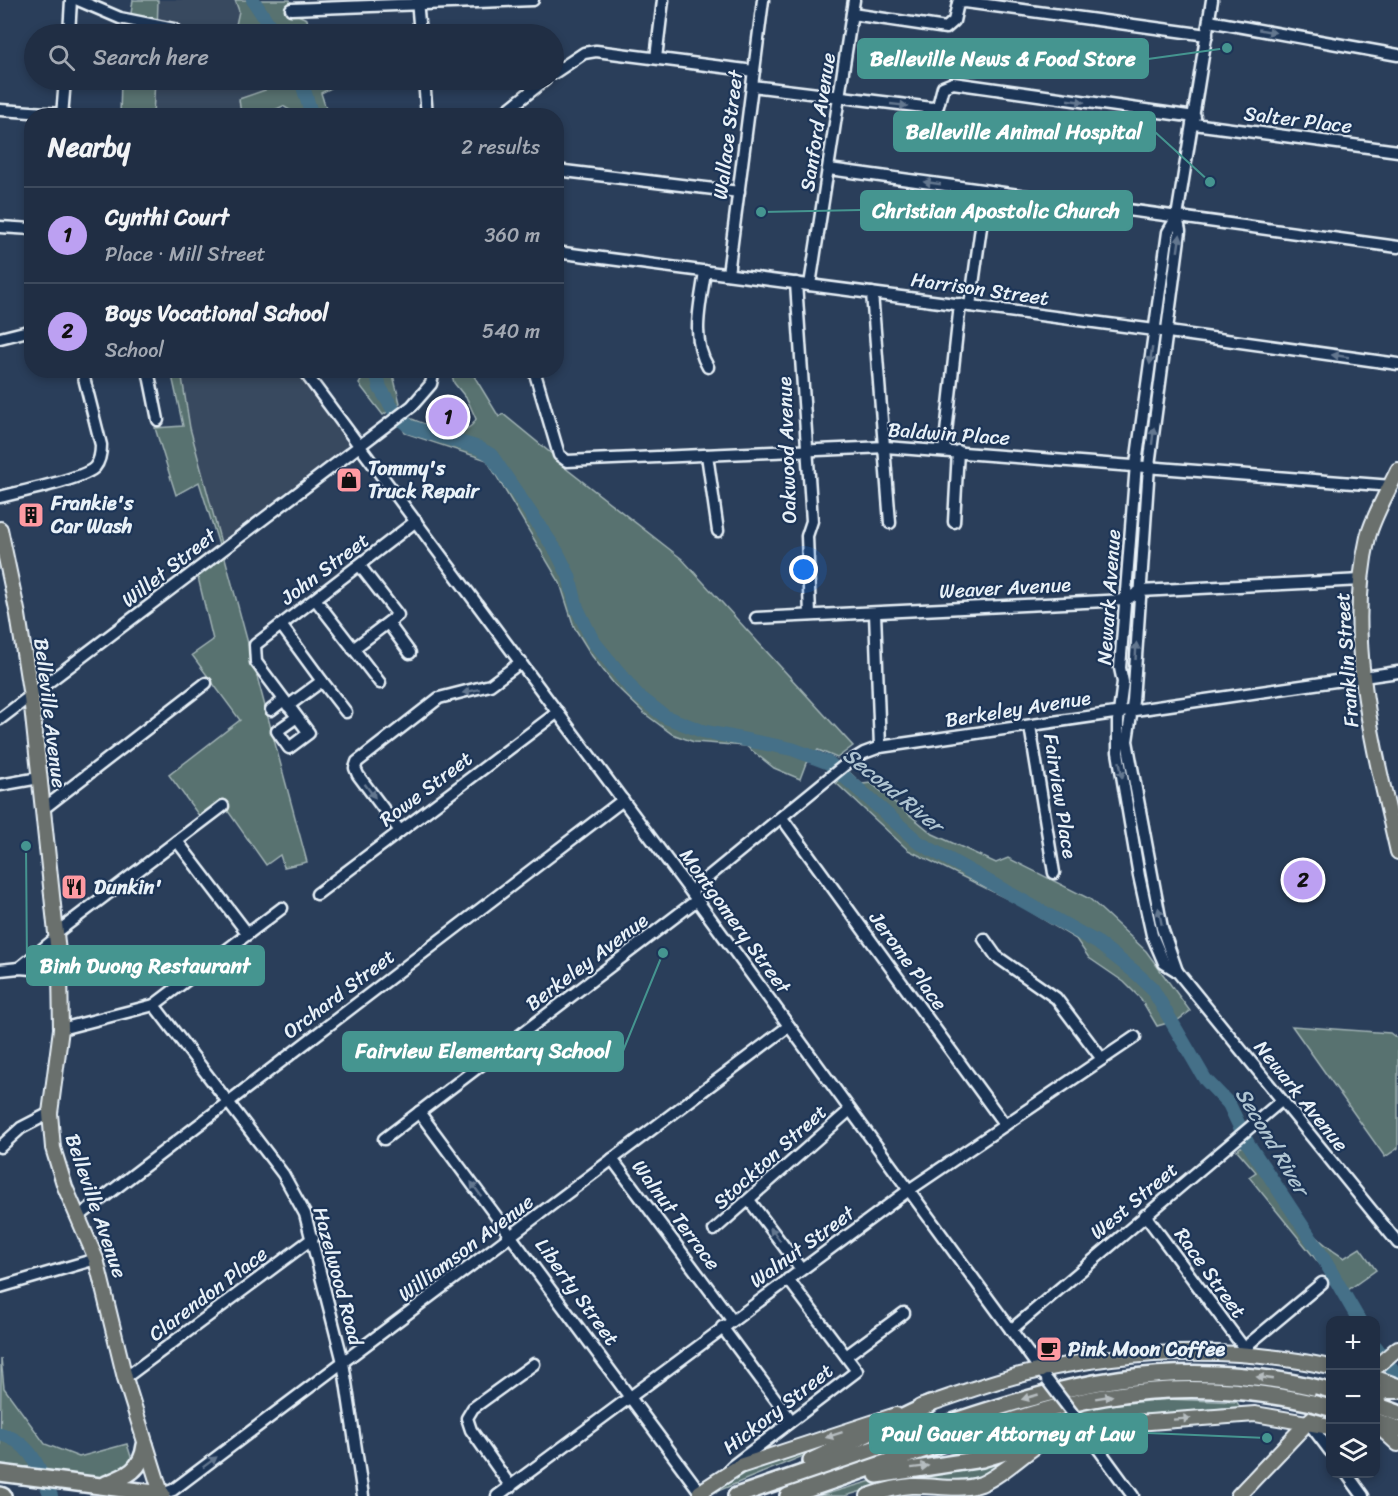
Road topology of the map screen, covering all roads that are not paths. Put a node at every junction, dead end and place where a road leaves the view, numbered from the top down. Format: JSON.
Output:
{"nodes":[{"id":1,"x":71,"y":0,"type":"edge"},
{"id":2,"x":78,"y":0,"type":"edge"},
{"id":3,"x":533,"y":0,"type":"edge"},
{"id":4,"x":663,"y":0,"type":"edge"},
{"id":5,"x":763,"y":0,"type":"edge"},
{"id":6,"x":854,"y":0,"type":"edge"},
{"id":7,"x":1212,"y":0,"type":"edge"},
{"id":8,"x":417,"y":2,"type":"edge"},
{"id":9,"x":291,"y":9,"type":"dead end"},
{"id":10,"x":852,"y":14,"type":"junction"},
{"id":11,"x":1209,"y":21,"type":"junction"},
{"id":12,"x":70,"y":24,"type":"edge"},
{"id":13,"x":149,"y":24,"type":"edge"},
{"id":14,"x":419,"y":24,"type":"edge"},
{"id":15,"x":1207,"y":34,"type":"junction"},
{"id":16,"x":1398,"y":55,"type":"edge"},
{"id":17,"x":656,"y":58,"type":"junction"},
{"id":18,"x":564,"y":66,"type":"edge"},
{"id":19,"x":754,"y":71,"type":"junction"},
{"id":20,"x":752,"y":86,"type":"junction"},
{"id":21,"x":64,"y":90,"type":"edge"},
{"id":22,"x":425,"y":90,"type":"edge"},
{"id":23,"x":532,"y":90,"type":"edge"},
{"id":24,"x":840,"y":98,"type":"junction"},
{"id":25,"x":63,"y":108,"type":"edge"},
{"id":26,"x":426,"y":108,"type":"edge"},
{"id":27,"x":510,"y":108,"type":"edge"},
{"id":28,"x":0,"y":110,"type":"edge"},
{"id":29,"x":24,"y":112,"type":"edge"},
{"id":30,"x":1194,"y":121,"type":"junction"},
{"id":31,"x":1398,"y":151,"type":"edge"},
{"id":32,"x":829,"y":169,"type":"junction"},
{"id":33,"x":564,"y":172,"type":"edge"},
{"id":34,"x":986,"y":191,"type":"junction"},
{"id":35,"x":739,"y":192,"type":"junction"},
{"id":36,"x":1177,"y":217,"type":"junction"},
{"id":37,"x":0,"y":227,"type":"edge"},
{"id":38,"x":24,"y":228,"type":"edge"},
{"id":39,"x":1398,"y":247,"type":"edge"},
{"id":40,"x":564,"y":253,"type":"edge"},
{"id":41,"x":705,"y":271,"type":"junction"},
{"id":42,"x":728,"y":274,"type":"junction"},
{"id":43,"x":796,"y":283,"type":"junction"},
{"id":44,"x":810,"y":285,"type":"junction"},
{"id":45,"x":872,"y":293,"type":"junction"},
{"id":46,"x":965,"y":305,"type":"junction"},
{"id":47,"x":1160,"y":330,"type":"junction"},
{"id":48,"x":24,"y":332,"type":"edge"},
{"id":49,"x":0,"y":338,"type":"edge"},
{"id":50,"x":1398,"y":364,"type":"edge"},
{"id":51,"x":708,"y":367,"type":"dead end"},
{"id":52,"x":84,"y":378,"type":"edge"},
{"id":53,"x":150,"y":378,"type":"edge"},
{"id":54,"x":309,"y":378,"type":"edge"},
{"id":55,"x":432,"y":378,"type":"edge"},
{"id":56,"x":536,"y":378,"type":"edge"},
{"id":57,"x":158,"y":420,"type":"dead end"},
{"id":58,"x":360,"y":446,"type":"junction"},
{"id":59,"x":886,"y":447,"type":"junction"},
{"id":60,"x":808,"y":451,"type":"junction"},
{"id":61,"x":944,"y":451,"type":"junction"},
{"id":62,"x":958,"y":451,"type":"junction"},
{"id":63,"x":707,"y":455,"type":"junction"},
{"id":64,"x":1136,"y":464,"type":"junction"},
{"id":65,"x":1149,"y":466,"type":"junction"},
{"id":66,"x":1396,"y":477,"type":"edge"},
{"id":67,"x":0,"y":497,"type":"edge"},
{"id":68,"x":416,"y":521,"type":"junction"},
{"id":69,"x":954,"y":522,"type":"dead end"},
{"id":70,"x":890,"y":523,"type":"dead end"},
{"id":71,"x":0,"y":529,"type":"edge"},
{"id":72,"x":718,"y":531,"type":"dead end"},
{"id":73,"x":360,"y":566,"type":"junction"},
{"id":74,"x":1362,"y":580,"type":"junction"},
{"id":75,"x":1140,"y":591,"type":"junction"},
{"id":76,"x":315,"y":599,"type":"junction"},
{"id":77,"x":1126,"y":600,"type":"junction"},
{"id":78,"x":875,"y":613,"type":"junction"},
{"id":79,"x":810,"y":615,"type":"junction"},
{"id":80,"x":756,"y":618,"type":"dead end"},
{"id":81,"x":388,"y":623,"type":"junction"},
{"id":82,"x":281,"y":625,"type":"junction"},
{"id":83,"x":353,"y":649,"type":"junction"},
{"id":84,"x":411,"y":653,"type":"dead end"},
{"id":85,"x":521,"y":662,"type":"junction"},
{"id":86,"x":1398,"y":672,"type":"edge"},
{"id":87,"x":1364,"y":676,"type":"junction"},
{"id":88,"x":322,"y":681,"type":"junction"},
{"id":89,"x":206,"y":683,"type":"dead end"},
{"id":90,"x":380,"y":683,"type":"dead end"},
{"id":91,"x":31,"y":697,"type":"junction"},
{"id":92,"x":286,"y":703,"type":"junction"},
{"id":93,"x":271,"y":710,"type":"dead end"},
{"id":94,"x":1126,"y":711,"type":"junction"},
{"id":95,"x":346,"y":712,"type":"dead end"},
{"id":96,"x":558,"y":712,"type":"junction"},
{"id":97,"x":297,"y":717,"type":"dead end"},
{"id":98,"x":0,"y":719,"type":"edge"},
{"id":99,"x":1030,"y":726,"type":"junction"},
{"id":100,"x":880,"y":747,"type":"junction"},
{"id":101,"x":39,"y":778,"type":"junction"},
{"id":102,"x":0,"y":785,"type":"edge"},
{"id":103,"x":623,"y":800,"type":"junction"},
{"id":104,"x":223,"y":806,"type":"dead end"},
{"id":105,"x":43,"y":809,"type":"junction"},
{"id":106,"x":1394,"y":817,"type":"edge"},
{"id":107,"x":782,"y":818,"type":"junction"},
{"id":108,"x":400,"y":831,"type":"junction"},
{"id":109,"x":177,"y":841,"type":"junction"},
{"id":110,"x":1398,"y":852,"type":"edge"},
{"id":111,"x":1054,"y":873,"type":"dead end"},
{"id":112,"x":317,"y":894,"type":"dead end"},
{"id":113,"x":694,"y":896,"type":"junction"},
{"id":114,"x":282,"y":908,"type":"dead end"},
{"id":115,"x":248,"y":934,"type":"junction"},
{"id":116,"x":56,"y":935,"type":"junction"},
{"id":117,"x":984,"y":939,"type":"dead end"},
{"id":118,"x":19,"y":968,"type":"junction"},
{"id":119,"x":0,"y":969,"type":"edge"},
{"id":120,"x":60,"y":971,"type":"junction"},
{"id":121,"x":154,"y":1005,"type":"junction"},
{"id":122,"x":789,"y":1026,"type":"junction"},
{"id":123,"x":62,"y":1029,"type":"junction"},
{"id":124,"x":1135,"y":1037,"type":"dead end"},
{"id":125,"x":1102,"y":1059,"type":"junction"},
{"id":126,"x":229,"y":1101,"type":"junction"},
{"id":127,"x":1281,"y":1101,"type":"junction"},
{"id":128,"x":850,"y":1110,"type":"junction"},
{"id":129,"x":419,"y":1112,"type":"junction"},
{"id":130,"x":50,"y":1113,"type":"junction"},
{"id":131,"x":1005,"y":1125,"type":"junction"},
{"id":132,"x":384,"y":1139,"type":"dead end"},
{"id":133,"x":0,"y":1147,"type":"edge"},
{"id":134,"x":612,"y":1160,"type":"junction"},
{"id":135,"x":909,"y":1190,"type":"junction"},
{"id":136,"x":749,"y":1200,"type":"junction"},
{"id":137,"x":1145,"y":1215,"type":"junction"},
{"id":138,"x":78,"y":1217,"type":"junction"},
{"id":139,"x":714,"y":1230,"type":"dead end"},
{"id":140,"x":511,"y":1236,"type":"junction"},
{"id":141,"x":313,"y":1238,"type":"junction"},
{"id":142,"x":1398,"y":1243,"type":"edge"},
{"id":143,"x":96,"y":1259,"type":"junction"},
{"id":144,"x":801,"y":1269,"type":"junction"},
{"id":145,"x":788,"y":1280,"type":"junction"},
{"id":146,"x":1323,"y":1283,"type":"dead end"},
{"id":147,"x":0,"y":1287,"type":"edge"},
{"id":148,"x":904,"y":1313,"type":"dead end"},
{"id":149,"x":732,"y":1320,"type":"junction"},
{"id":150,"x":722,"y":1327,"type":"junction"},
{"id":151,"x":1011,"y":1330,"type":"junction"},
{"id":152,"x":1394,"y":1351,"type":"edge"},
{"id":153,"x":1244,"y":1353,"type":"junction"},
{"id":154,"x":846,"y":1356,"type":"junction"},
{"id":155,"x":343,"y":1362,"type":"junction"},
{"id":156,"x":534,"y":1364,"type":"dead end"},
{"id":157,"x":1326,"y":1366,"type":"edge"},
{"id":158,"x":1380,"y":1366,"type":"edge"},
{"id":159,"x":1380,"y":1374,"type":"edge"},
{"id":160,"x":1044,"y":1375,"type":"junction"},
{"id":161,"x":125,"y":1378,"type":"junction"},
{"id":162,"x":1395,"y":1388,"type":"edge"},
{"id":163,"x":1326,"y":1390,"type":"edge"},
{"id":164,"x":1380,"y":1394,"type":"edge"},
{"id":165,"x":630,"y":1398,"type":"junction"},
{"id":166,"x":930,"y":1404,"type":"junction"},
{"id":167,"x":1326,"y":1405,"type":"edge"},
{"id":168,"x":1380,"y":1406,"type":"edge"},
{"id":169,"x":1326,"y":1408,"type":"edge"},
{"id":170,"x":1398,"y":1413,"type":"edge"},
{"id":171,"x":791,"y":1420,"type":"junction"},
{"id":172,"x":1308,"y":1422,"type":"junction"},
{"id":173,"x":1377,"y":1424,"type":"edge"},
{"id":174,"x":1380,"y":1424,"type":"edge"},
{"id":175,"x":1082,"y":1426,"type":"junction"},
{"id":176,"x":1326,"y":1426,"type":"edge"},
{"id":177,"x":1398,"y":1429,"type":"edge"},
{"id":178,"x":1049,"y":1439,"type":"junction"},
{"id":179,"x":1380,"y":1439,"type":"edge"},
{"id":180,"x":145,"y":1445,"type":"junction"},
{"id":181,"x":1398,"y":1445,"type":"edge"},
{"id":182,"x":1326,"y":1446,"type":"edge"},
{"id":183,"x":0,"y":1473,"type":"edge"},
{"id":184,"x":722,"y":1476,"type":"junction"},
{"id":185,"x":993,"y":1478,"type":"junction"},
{"id":186,"x":1350,"y":1478,"type":"edge"},
{"id":187,"x":104,"y":1485,"type":"junction"},
{"id":188,"x":511,"y":1487,"type":"junction"},
{"id":189,"x":888,"y":1493,"type":"edge"},
{"id":190,"x":702,"y":1494,"type":"edge"},
{"id":191,"x":162,"y":1495,"type":"edge"},
{"id":192,"x":363,"y":1496,"type":"edge"},
{"id":193,"x":497,"y":1496,"type":"edge"},
{"id":194,"x":730,"y":1496,"type":"edge"},
{"id":195,"x":736,"y":1496,"type":"edge"},
{"id":196,"x":788,"y":1496,"type":"edge"},
{"id":197,"x":802,"y":1496,"type":"edge"},
{"id":198,"x":868,"y":1496,"type":"edge"},
{"id":199,"x":961,"y":1496,"type":"edge"},
{"id":200,"x":1133,"y":1496,"type":"edge"},
{"id":201,"x":1238,"y":1496,"type":"edge"},
{"id":202,"x":1363,"y":1496,"type":"edge"}],
"edges":[{"from":1,"to":12,"type":"street"},
{"from":2,"to":13,"type":"street"},
{"from":3,"to":8,"type":"street"},
{"from":4,"to":17,"type":"street"},
{"from":5,"to":19,"type":"street","name":"Wallace Street"},
{"from":6,"to":10,"type":"street","name":"Sanford Avenue"},
{"from":7,"to":11,"type":"street","name":"Newark Avenue"},
{"from":8,"to":9,"type":"street"},
{"from":8,"to":14,"type":"street"},
{"from":10,"to":15,"type":"street"},
{"from":10,"to":24,"type":"street","name":"Sanford Avenue"},
{"from":11,"to":15,"type":"street","name":"Newark Avenue"},
{"from":11,"to":16,"type":"street","one_way":true},
{"from":15,"to":30,"type":"street","name":"Newark Avenue"},
{"from":17,"to":18,"type":"street"},
{"from":17,"to":19,"type":"street"},
{"from":19,"to":20,"type":"street","name":"Wallace Street"},
{"from":20,"to":24,"type":"street"},
{"from":20,"to":35,"type":"street","name":"Wallace Street"},
{"from":21,"to":25,"type":"street"},
{"from":22,"to":26,"type":"street"},
{"from":23,"to":27,"type":"street"},
{"from":24,"to":30,"type":"street","name":"Salter Place","one_way":true},
{"from":24,"to":32,"type":"street","name":"Sanford Avenue"},
{"from":28,"to":29,"type":"street"},
{"from":30,"to":31,"type":"street","name":"Salter Place"},
{"from":30,"to":36,"type":"street","name":"Newark Avenue"},
{"from":34,"to":32,"type":"street","one_way":true},
{"from":32,"to":44,"type":"street","name":"Sanford Avenue"},
{"from":33,"to":35,"type":"street"},
{"from":34,"to":36,"type":"street"},
{"from":34,"to":46,"type":"street"},
{"from":35,"to":42,"type":"street","name":"Wallace Street"},
{"from":36,"to":39,"type":"street"},
{"from":36,"to":47,"type":"street","name":"Newark Avenue"},
{"from":37,"to":38,"type":"street"},
{"from":40,"to":41,"type":"street","name":"Harrison Street"},
{"from":41,"to":42,"type":"street","name":"Harrison Street"},
{"from":41,"to":51,"type":"street"},
{"from":42,"to":43,"type":"street","name":"Harrison Street"},
{"from":43,"to":44,"type":"street","name":"Harrison Street"},
{"from":43,"to":60,"type":"street","name":"Oakwood Avenue"},
{"from":44,"to":45,"type":"street","name":"Harrison Street"},
{"from":45,"to":46,"type":"street","name":"Harrison Street"},
{"from":45,"to":59,"type":"street"},
{"from":46,"to":47,"type":"street","name":"Harrison Street"},
{"from":46,"to":61,"type":"street"},
{"from":50,"to":47,"type":"street","name":"Harrison Street","one_way":true},
{"from":47,"to":64,"type":"street","name":"Newark Avenue","one_way":true},
{"from":65,"to":47,"type":"street","name":"Newark Avenue","one_way":true},
{"from":48,"to":49,"type":"street"},
{"from":52,"to":67,"type":"street"},
{"from":53,"to":57,"type":"street"},
{"from":54,"to":58,"type":"street","name":"Montgomery Street"},
{"from":55,"to":58,"type":"street","name":"Willet Street"},
{"from":56,"to":63,"type":"street","name":"Baldwin Place"},
{"from":58,"to":68,"type":"street","name":"Montgomery Street"},
{"from":58,"to":91,"type":"street","name":"Willet Street"},
{"from":59,"to":60,"type":"street","name":"Baldwin Place"},
{"from":59,"to":61,"type":"street","name":"Baldwin Place"},
{"from":59,"to":70,"type":"street"},
{"from":60,"to":63,"type":"street","name":"Baldwin Place"},
{"from":60,"to":79,"type":"street","name":"Oakwood Avenue"},
{"from":61,"to":62,"type":"street","name":"Baldwin Place"},
{"from":62,"to":64,"type":"street","name":"Baldwin Place"},
{"from":62,"to":69,"type":"street"},
{"from":63,"to":72,"type":"street"},
{"from":64,"to":65,"type":"street","name":"Baldwin Place"},
{"from":64,"to":77,"type":"street","name":"Newark Avenue"},
{"from":65,"to":66,"type":"street","name":"Baldwin Place"},
{"from":65,"to":75,"type":"street","name":"Newark Avenue"},
{"from":66,"to":74,"type":"main road","name":"Franklin Street"},
{"from":68,"to":73,"type":"street","name":"John Street"},
{"from":68,"to":85,"type":"street","name":"Montgomery Street"},
{"from":71,"to":91,"type":"main road","name":"Belleville Avenue"},
{"from":73,"to":76,"type":"street","name":"John Street"},
{"from":73,"to":81,"type":"street"},
{"from":74,"to":75,"type":"street","name":"Weaver Avenue"},
{"from":74,"to":87,"type":"main road","name":"Franklin Street"},
{"from":75,"to":77,"type":"street","name":"Weaver Avenue"},
{"from":94,"to":75,"type":"street","name":"Newark Avenue","one_way":true},
{"from":76,"to":82,"type":"street","name":"John Street"},
{"from":76,"to":83,"type":"street"},
{"from":77,"to":78,"type":"street","name":"Weaver Avenue"},
{"from":77,"to":94,"type":"street","name":"Newark Avenue"},
{"from":78,"to":79,"type":"street","name":"Weaver Avenue"},
{"from":78,"to":100,"type":"street"},
{"from":79,"to":80,"type":"street","name":"Weaver Avenue"},
{"from":81,"to":83,"type":"street"},
{"from":81,"to":84,"type":"street"},
{"from":82,"to":88,"type":"street"},
{"from":82,"to":92,"type":"street","name":"John Street"},
{"from":83,"to":90,"type":"street"},
{"from":85,"to":96,"type":"street","name":"Montgomery Street"},
{"from":85,"to":108,"type":"street","one_way":true},
{"from":86,"to":87,"type":"street","name":"Berkeley Avenue"},
{"from":87,"to":94,"type":"street","name":"Berkeley Avenue"},
{"from":87,"to":106,"type":"main road","name":"Franklin Street"},
{"from":88,"to":92,"type":"street"},
{"from":88,"to":95,"type":"street"},
{"from":89,"to":105,"type":"street"},
{"from":91,"to":98,"type":"street","name":"Willet Street"},
{"from":91,"to":101,"type":"main road","name":"Belleville Avenue"},
{"from":92,"to":93,"type":"street"},
{"from":92,"to":97,"type":"street"},
{"from":94,"to":99,"type":"street","name":"Berkeley Avenue"},
{"from":94,"to":127,"type":"street","name":"Newark Avenue"},
{"from":96,"to":103,"type":"street","name":"Montgomery Street"},
{"from":96,"to":108,"type":"street","name":"Rowe Street"},
{"from":99,"to":100,"type":"street","name":"Berkeley Avenue"},
{"from":99,"to":111,"type":"street","name":"Fairview Place"},
{"from":100,"to":107,"type":"street","name":"Berkeley Avenue"},
{"from":101,"to":102,"type":"street"},
{"from":101,"to":105,"type":"main road","name":"Belleville Avenue"},
{"from":103,"to":113,"type":"street","name":"Montgomery Street"},
{"from":103,"to":126,"type":"street","name":"Orchard Street"},
{"from":104,"to":109,"type":"street"},
{"from":105,"to":116,"type":"main road","name":"Belleville Avenue"},
{"from":106,"to":110,"type":"main road","name":"Franklin Street"},
{"from":107,"to":113,"type":"street","name":"Berkeley Avenue"},
{"from":107,"to":131,"type":"street","name":"Jerome Place"},
{"from":108,"to":112,"type":"street","name":"Rowe Street"},
{"from":109,"to":115,"type":"street"},
{"from":109,"to":116,"type":"street"},
{"from":113,"to":122,"type":"street","name":"Montgomery Street"},
{"from":113,"to":129,"type":"street","name":"Berkeley Avenue"},
{"from":114,"to":115,"type":"street"},
{"from":115,"to":121,"type":"street"},
{"from":116,"to":118,"type":"street"},
{"from":116,"to":120,"type":"main road","name":"Belleville Avenue"},
{"from":117,"to":125,"type":"street"},
{"from":118,"to":119,"type":"street"},
{"from":118,"to":120,"type":"street"},
{"from":120,"to":123,"type":"main road","name":"Belleville Avenue"},
{"from":121,"to":123,"type":"street"},
{"from":121,"to":126,"type":"street","name":"Hazelwood Road"},
{"from":122,"to":128,"type":"street","name":"Montgomery Street"},
{"from":122,"to":134,"type":"street","name":"Williamson Avenue"},
{"from":123,"to":130,"type":"main road","name":"Belleville Avenue"},
{"from":124,"to":125,"type":"street","name":"Walnut Street"},
{"from":125,"to":131,"type":"street","name":"Walnut Street"},
{"from":126,"to":138,"type":"street","name":"Orchard Street"},
{"from":126,"to":141,"type":"street","name":"Hazelwood Road"},
{"from":127,"to":137,"type":"street","name":"West Street"},
{"from":127,"to":142,"type":"street","name":"Newark Avenue"},
{"from":128,"to":135,"type":"street","name":"Montgomery Street"},
{"from":128,"to":136,"type":"street","name":"Stockton Street"},
{"from":129,"to":132,"type":"street","name":"Berkeley Avenue"},
{"from":140,"to":129,"type":"street","name":"Liberty Street","one_way":true},
{"from":130,"to":133,"type":"street"},
{"from":130,"to":138,"type":"main road","name":"Belleville Avenue"},
{"from":131,"to":135,"type":"street","name":"Walnut Street"},
{"from":134,"to":140,"type":"street","name":"Williamson Avenue"},
{"from":134,"to":149,"type":"street","name":"Walnut Terrace"},
{"from":135,"to":144,"type":"street","name":"Walnut Street"},
{"from":135,"to":151,"type":"street","name":"Montgomery Street"},
{"from":136,"to":139,"type":"street","name":"Stockton Street"},
{"from":144,"to":136,"type":"street","one_way":true},
{"from":137,"to":151,"type":"street","name":"West Street"},
{"from":137,"to":153,"type":"street","name":"Race Street"},
{"from":138,"to":143,"type":"main road","name":"Belleville Avenue"},
{"from":140,"to":155,"type":"street","name":"Williamson Avenue"},
{"from":140,"to":165,"type":"street","name":"Liberty Street"},
{"from":141,"to":155,"type":"street","name":"Hazelwood Road"},
{"from":141,"to":161,"type":"street","name":"Clarendon Place"},
{"from":143,"to":147,"type":"street"},
{"from":143,"to":161,"type":"main road","name":"Belleville Avenue"},
{"from":144,"to":145,"type":"street","name":"Walnut Street"},
{"from":145,"to":149,"type":"street","name":"Walnut Street"},
{"from":145,"to":154,"type":"street"},
{"from":146,"to":153,"type":"street"},
{"from":148,"to":154,"type":"street"},
{"from":149,"to":150,"type":"street","name":"Walnut Street"},
{"from":150,"to":165,"type":"street","name":"Walnut Street"},
{"from":150,"to":171,"type":"street"},
{"from":151,"to":160,"type":"street","name":"Montgomery Street"},
{"from":152,"to":158,"type":"main road"},
{"from":153,"to":157,"type":"main road"},
{"from":153,"to":160,"type":"main road"},
{"from":154,"to":171,"type":"street","name":"Hickory Street"},
{"from":191,"to":155,"type":"street","name":"Williamson Avenue","one_way":true},
{"from":155,"to":192,"type":"street","name":"Hazelwood Road"},
{"from":156,"to":188,"type":"street"},
{"from":159,"to":162,"type":"main road"},
{"from":160,"to":166,"type":"main road"},
{"from":160,"to":175,"type":"street","name":"Montgomery Street","bridge":true},
{"from":161,"to":180,"type":"main road","name":"Belleville Avenue"},
{"from":162,"to":164,"type":"main road"},
{"from":163,"to":195,"type":"highway","one_way":true},
{"from":165,"to":188,"type":"street","name":"Walnut Street"},
{"from":165,"to":190,"type":"street","name":"Liberty Street"},
{"from":166,"to":184,"type":"main road","one_way":true},
{"from":166,"to":194,"type":"highway"},
{"from":196,"to":167,"type":"highway","one_way":true,"bridge":true},
{"from":168,"to":170,"type":"highway"},
{"from":169,"to":172,"type":"main road"},
{"from":171,"to":184,"type":"street","name":"Hickory Street"},
{"from":175,"to":172,"type":"main road","one_way":true},
{"from":172,"to":176,"type":"main road"},
{"from":172,"to":182,"type":"street"},
{"from":172,"to":201,"type":"main road"},
{"from":173,"to":181,"type":"main road"},
{"from":174,"to":177,"type":"highway"},
{"from":175,"to":178,"type":"main road"},
{"from":175,"to":200,"type":"street","name":"Montgomery Street"},
{"from":178,"to":185,"type":"main road"},
{"from":197,"to":178,"type":"highway","one_way":true},
{"from":179,"to":181,"type":"main road"},
{"from":180,"to":187,"type":"highway"},
{"from":180,"to":191,"type":"main road","name":"Belleville Avenue"},
{"from":183,"to":187,"type":"highway"},
{"from":184,"to":190,"type":"main road"},
{"from":185,"to":189,"type":"main road"},
{"from":185,"to":199,"type":"street"},
{"from":186,"to":202,"type":"street"},
{"from":187,"to":191,"type":"highway"},
{"from":188,"to":193,"type":"street","name":"Walnut Street"},
{"from":189,"to":198,"type":"main road"}]}
